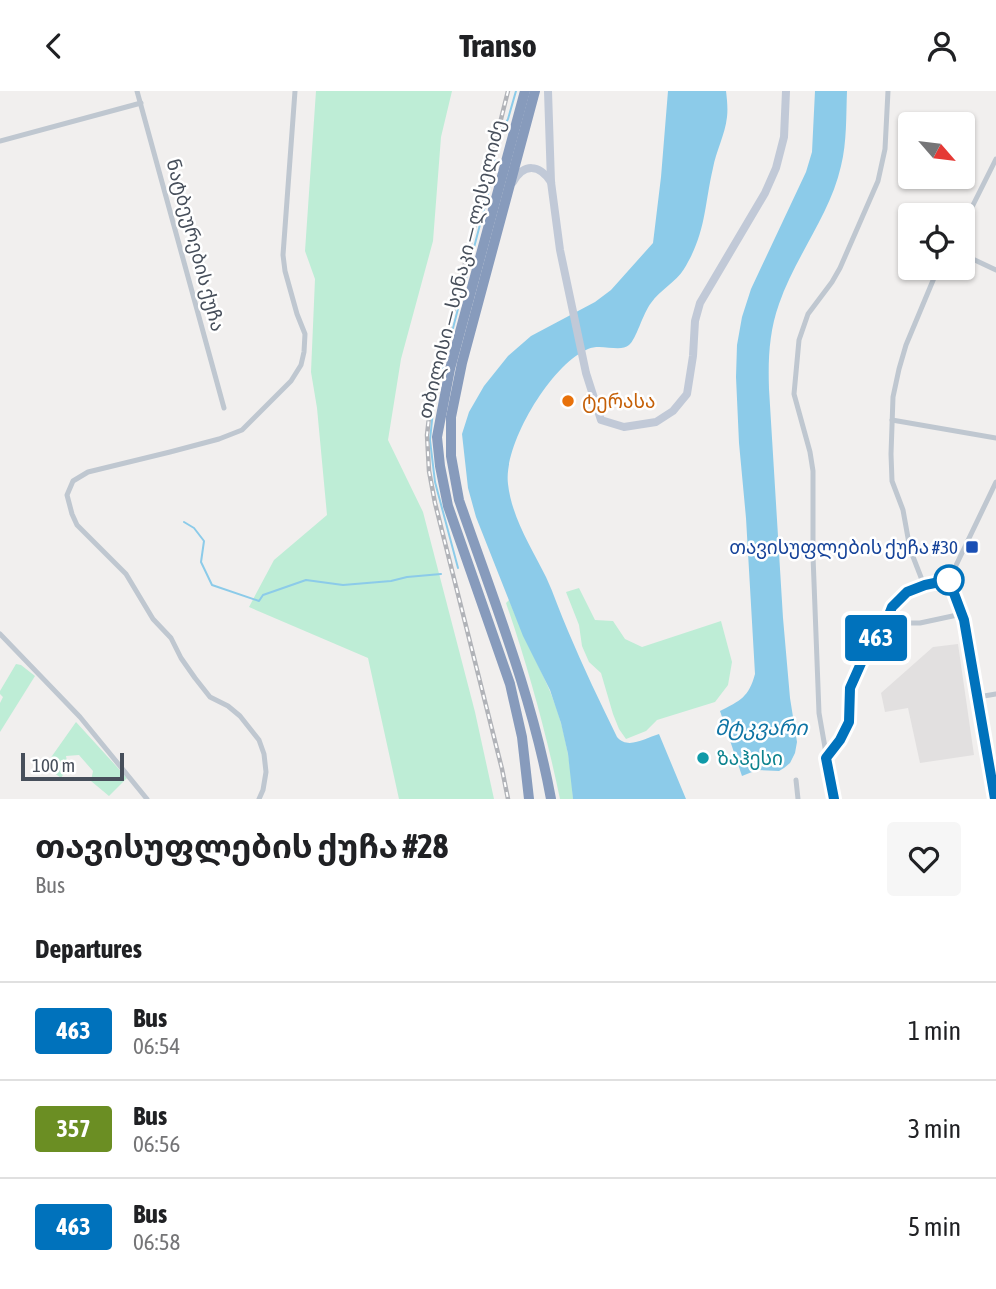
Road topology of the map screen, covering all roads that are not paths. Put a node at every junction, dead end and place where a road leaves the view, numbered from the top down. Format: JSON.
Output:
{"nodes":[{"id":1,"x":137,"y":91,"type":"edge"},
{"id":2,"x":295,"y":91,"type":"edge"},
{"id":3,"x":525,"y":91,"type":"edge"},
{"id":4,"x":535,"y":91,"type":"edge"},
{"id":5,"x":548,"y":91,"type":"edge"},
{"id":6,"x":786,"y":91,"type":"edge"},
{"id":7,"x":888,"y":91,"type":"edge"},
{"id":8,"x":141,"y":103,"type":"junction"},
{"id":9,"x":0,"y":141,"type":"edge"},
{"id":10,"x":996,"y":159,"type":"edge"},
{"id":11,"x":551,"y":182,"type":"junction"},
{"id":12,"x":509,"y":188,"type":"junction"},
{"id":13,"x":974,"y":203,"type":"edge"},
{"id":14,"x":975,"y":260,"type":"edge"},
{"id":15,"x":996,"y":270,"type":"edge"},
{"id":16,"x":933,"y":280,"type":"edge"},
{"id":17,"x":224,"y":408,"type":"dead end"},
{"id":18,"x":892,"y":420,"type":"junction"},
{"id":19,"x":996,"y":438,"type":"edge"},
{"id":20,"x":996,"y":482,"type":"edge"},
{"id":21,"x":949,"y":580,"type":"junction"},
{"id":22,"x":925,"y":585,"type":"junction"},
{"id":23,"x":962,"y":614,"type":"junction"},
{"id":24,"x":888,"y":617,"type":"junction"},
{"id":25,"x":0,"y":633,"type":"edge"},
{"id":26,"x":996,"y":694,"type":"edge"},
{"id":27,"x":978,"y":697,"type":"junction"},
{"id":28,"x":826,"y":758,"type":"junction"},
{"id":29,"x":993,"y":769,"type":"edge"},
{"id":30,"x":796,"y":780,"type":"dead end"},
{"id":31,"x":147,"y":799,"type":"edge"},
{"id":32,"x":259,"y":799,"type":"edge"},
{"id":33,"x":529,"y":799,"type":"edge"},
{"id":34,"x":551,"y":799,"type":"edge"},
{"id":35,"x":798,"y":799,"type":"edge"},
{"id":36,"x":834,"y":799,"type":"edge"},
{"id":37,"x":995,"y":799,"type":"edge"}],
"edges":[{"from":1,"to":8,"type":"street","name":"ნატბეურების ქუჩა"},
{"from":2,"to":32,"type":"street"},
{"from":3,"to":33,"type":"highway","name":"თბილისი — სენაკი — ლესელიძე"},
{"from":4,"to":12,"type":"highway","name":"თბილისი — სენაკი — ლესელიძე"},
{"from":5,"to":11,"type":"street"},
{"from":6,"to":11,"type":"street"},
{"from":7,"to":28,"type":"street"},
{"from":8,"to":9,"type":"street"},
{"from":8,"to":17,"type":"street","name":"ნატბეურების ქუჩა"},
{"from":10,"to":13,"type":"street"},
{"from":11,"to":12,"type":"street"},
{"from":12,"to":34,"type":"highway","name":"თბილისი — სენაკი — ლესელიძე"},
{"from":14,"to":15,"type":"street"},
{"from":16,"to":18,"type":"street"},
{"from":18,"to":19,"type":"street"},
{"from":18,"to":22,"type":"street"},
{"from":20,"to":21,"type":"street"},
{"from":21,"to":22,"type":"street"},
{"from":21,"to":23,"type":"street"},
{"from":22,"to":24,"type":"street"},
{"from":23,"to":24,"type":"street"},
{"from":23,"to":27,"type":"street"},
{"from":24,"to":28,"type":"street"},
{"from":25,"to":31,"type":"street"},
{"from":26,"to":27,"type":"street"},
{"from":27,"to":29,"type":"street"},
{"from":28,"to":36,"type":"street"},
{"from":29,"to":37,"type":"street"},
{"from":30,"to":35,"type":"street"}]}
